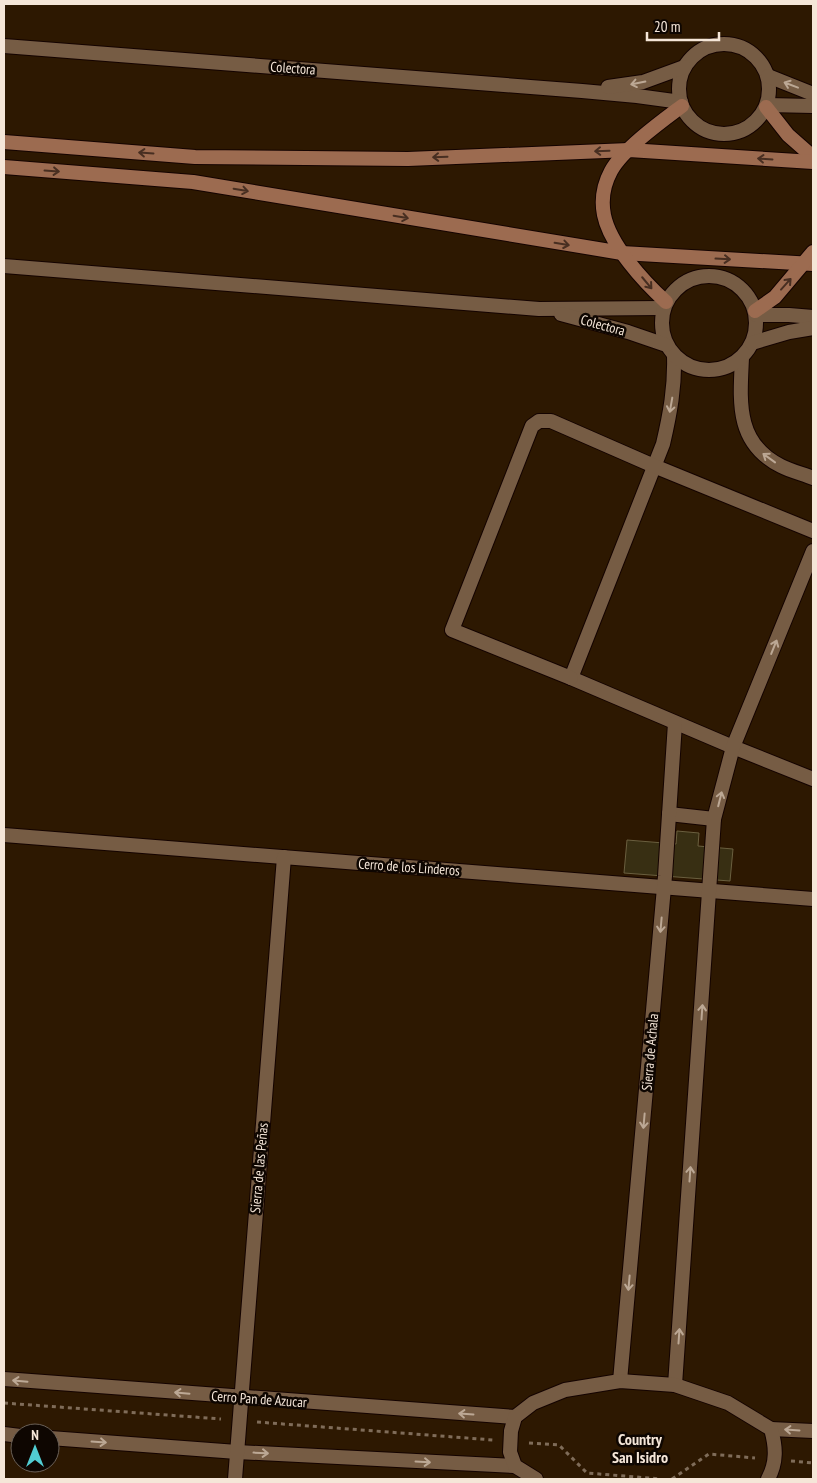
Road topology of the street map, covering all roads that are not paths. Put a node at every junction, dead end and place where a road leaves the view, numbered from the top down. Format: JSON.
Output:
{"nodes":[{"id":1,"x":4,"y":46,"type":"edge"},
{"id":2,"x":684,"y":67,"type":"junction"},
{"id":3,"x":768,"y":76,"type":"junction"},
{"id":4,"x":582,"y":91,"type":"junction"},
{"id":5,"x":813,"y":94,"type":"edge"},
{"id":6,"x":682,"y":104,"type":"junction"},
{"id":7,"x":766,"y":106,"type":"junction"},
{"id":8,"x":813,"y":106,"type":"edge"},
{"id":9,"x":4,"y":142,"type":"edge"},
{"id":10,"x":629,"y":150,"type":"junction"},
{"id":11,"x":813,"y":157,"type":"edge"},
{"id":12,"x":813,"y":162,"type":"edge"},
{"id":13,"x":4,"y":167,"type":"edge"},
{"id":14,"x":813,"y":252,"type":"edge"},
{"id":15,"x":622,"y":253,"type":"junction"},
{"id":16,"x":809,"y":264,"type":"edge"},
{"id":17,"x":4,"y":266,"type":"edge"},
{"id":18,"x":665,"y":305,"type":"junction"},
{"id":19,"x":538,"y":309,"type":"junction"},
{"id":20,"x":755,"y":313,"type":"junction"},
{"id":21,"x":813,"y":317,"type":"edge"},
{"id":22,"x":813,"y":328,"type":"edge"},
{"id":23,"x":752,"y":343,"type":"junction"},
{"id":24,"x":670,"y":351,"type":"junction"},
{"id":25,"x":742,"y":358,"type":"junction"},
{"id":26,"x":654,"y":466,"type":"junction"},
{"id":27,"x":813,"y":478,"type":"edge"},
{"id":28,"x":813,"y":531,"type":"edge"},
{"id":29,"x":813,"y":551,"type":"edge"},
{"id":30,"x":571,"y":678,"type":"junction"},
{"id":31,"x":675,"y":723,"type":"junction"},
{"id":32,"x":733,"y":748,"type":"junction"},
{"id":33,"x":813,"y":779,"type":"edge"},
{"id":34,"x":669,"y":814,"type":"junction"},
{"id":35,"x":714,"y":819,"type":"junction"},
{"id":36,"x":4,"y":835,"type":"edge"},
{"id":37,"x":284,"y":857,"type":"junction"},
{"id":38,"x":664,"y":887,"type":"junction"},
{"id":39,"x":711,"y":891,"type":"junction"},
{"id":40,"x":813,"y":899,"type":"edge"},
{"id":41,"x":4,"y":1379,"type":"edge"},
{"id":42,"x":620,"y":1381,"type":"junction"},
{"id":43,"x":675,"y":1385,"type":"junction"},
{"id":44,"x":240,"y":1398,"type":"junction"},
{"id":45,"x":515,"y":1417,"type":"junction"},
{"id":46,"x":771,"y":1428,"type":"junction"},
{"id":47,"x":813,"y":1431,"type":"edge"},
{"id":48,"x":60,"y":1439,"type":"edge"},
{"id":49,"x":237,"y":1452,"type":"junction"},
{"id":50,"x":515,"y":1466,"type":"junction"},
{"id":51,"x":235,"y":1479,"type":"edge"},
{"id":52,"x":536,"y":1479,"type":"edge"},
{"id":53,"x":768,"y":1479,"type":"edge"}],
"edges":[{"from":1,"to":4,"type":"street","name":"Colectora"},
{"from":2,"to":3,"type":"street"},
{"from":2,"to":4,"type":"street","name":"Colectora","one_way":true},
{"from":2,"to":6,"type":"street"},
{"from":5,"to":3,"type":"street","one_way":true},
{"from":3,"to":7,"type":"street"},
{"from":4,"to":6,"type":"street","name":"Colectora"},
{"from":6,"to":7,"type":"street"},
{"from":6,"to":10,"type":"main road"},
{"from":7,"to":8,"type":"street"},
{"from":7,"to":11,"type":"main road"},
{"from":10,"to":9,"type":"main road","one_way":true},
{"from":12,"to":10,"type":"main road","one_way":true},
{"from":10,"to":15,"type":"main road"},
{"from":13,"to":15,"type":"main road","one_way":true},
{"from":14,"to":16,"type":"main road"},
{"from":15,"to":16,"type":"main road","one_way":true},
{"from":15,"to":18,"type":"main road","one_way":true},
{"from":20,"to":16,"type":"main road","one_way":true},
{"from":17,"to":19,"type":"street","name":"Colectora"},
{"from":18,"to":19,"type":"street","name":"Colectora"},
{"from":18,"to":20,"type":"street"},
{"from":18,"to":24,"type":"street"},
{"from":19,"to":24,"type":"street","name":"Colectora"},
{"from":20,"to":21,"type":"street"},
{"from":20,"to":23,"type":"street"},
{"from":22,"to":23,"type":"street"},
{"from":23,"to":25,"type":"street"},
{"from":24,"to":25,"type":"street"},
{"from":24,"to":26,"type":"street","one_way":true},
{"from":27,"to":25,"type":"street","one_way":true},
{"from":26,"to":28,"type":"street"},
{"from":26,"to":30,"type":"street"},
{"from":26,"to":30,"type":"street"},
{"from":32,"to":29,"type":"street","one_way":true},
{"from":30,"to":31,"type":"street"},
{"from":31,"to":32,"type":"street"},
{"from":31,"to":34,"type":"street","name":"Sierra de Achala"},
{"from":32,"to":33,"type":"street"},
{"from":35,"to":32,"type":"street","one_way":true},
{"from":34,"to":35,"type":"street"},
{"from":34,"to":38,"type":"street","name":"Sierra de Achala"},
{"from":35,"to":39,"type":"street"},
{"from":36,"to":37,"type":"street","name":"Cerro de los Linderos"},
{"from":37,"to":38,"type":"street","name":"Cerro de los Linderos"},
{"from":37,"to":44,"type":"street","name":"Sierra de las Peñas"},
{"from":38,"to":39,"type":"street","name":"Cerro de los Linderos"},
{"from":38,"to":42,"type":"street","name":"Sierra de Achala","one_way":true},
{"from":39,"to":40,"type":"street","name":"Cerro de los Linderos"},
{"from":43,"to":39,"type":"street","one_way":true},
{"from":44,"to":41,"type":"street","name":"Cerro Pan de Azucar","one_way":true},
{"from":42,"to":43,"type":"street"},
{"from":42,"to":45,"type":"street"},
{"from":43,"to":46,"type":"street"},
{"from":45,"to":44,"type":"street","name":"Cerro Pan de Azucar","one_way":true},
{"from":44,"to":49,"type":"street","name":"Sierra de las Peñas"},
{"from":45,"to":50,"type":"street"},
{"from":47,"to":46,"type":"street","one_way":true},
{"from":46,"to":53,"type":"street"},
{"from":48,"to":49,"type":"street","one_way":true},
{"from":49,"to":50,"type":"street","one_way":true},
{"from":49,"to":51,"type":"street","name":"Sierra de las Peñas"},
{"from":50,"to":52,"type":"street"}]}
